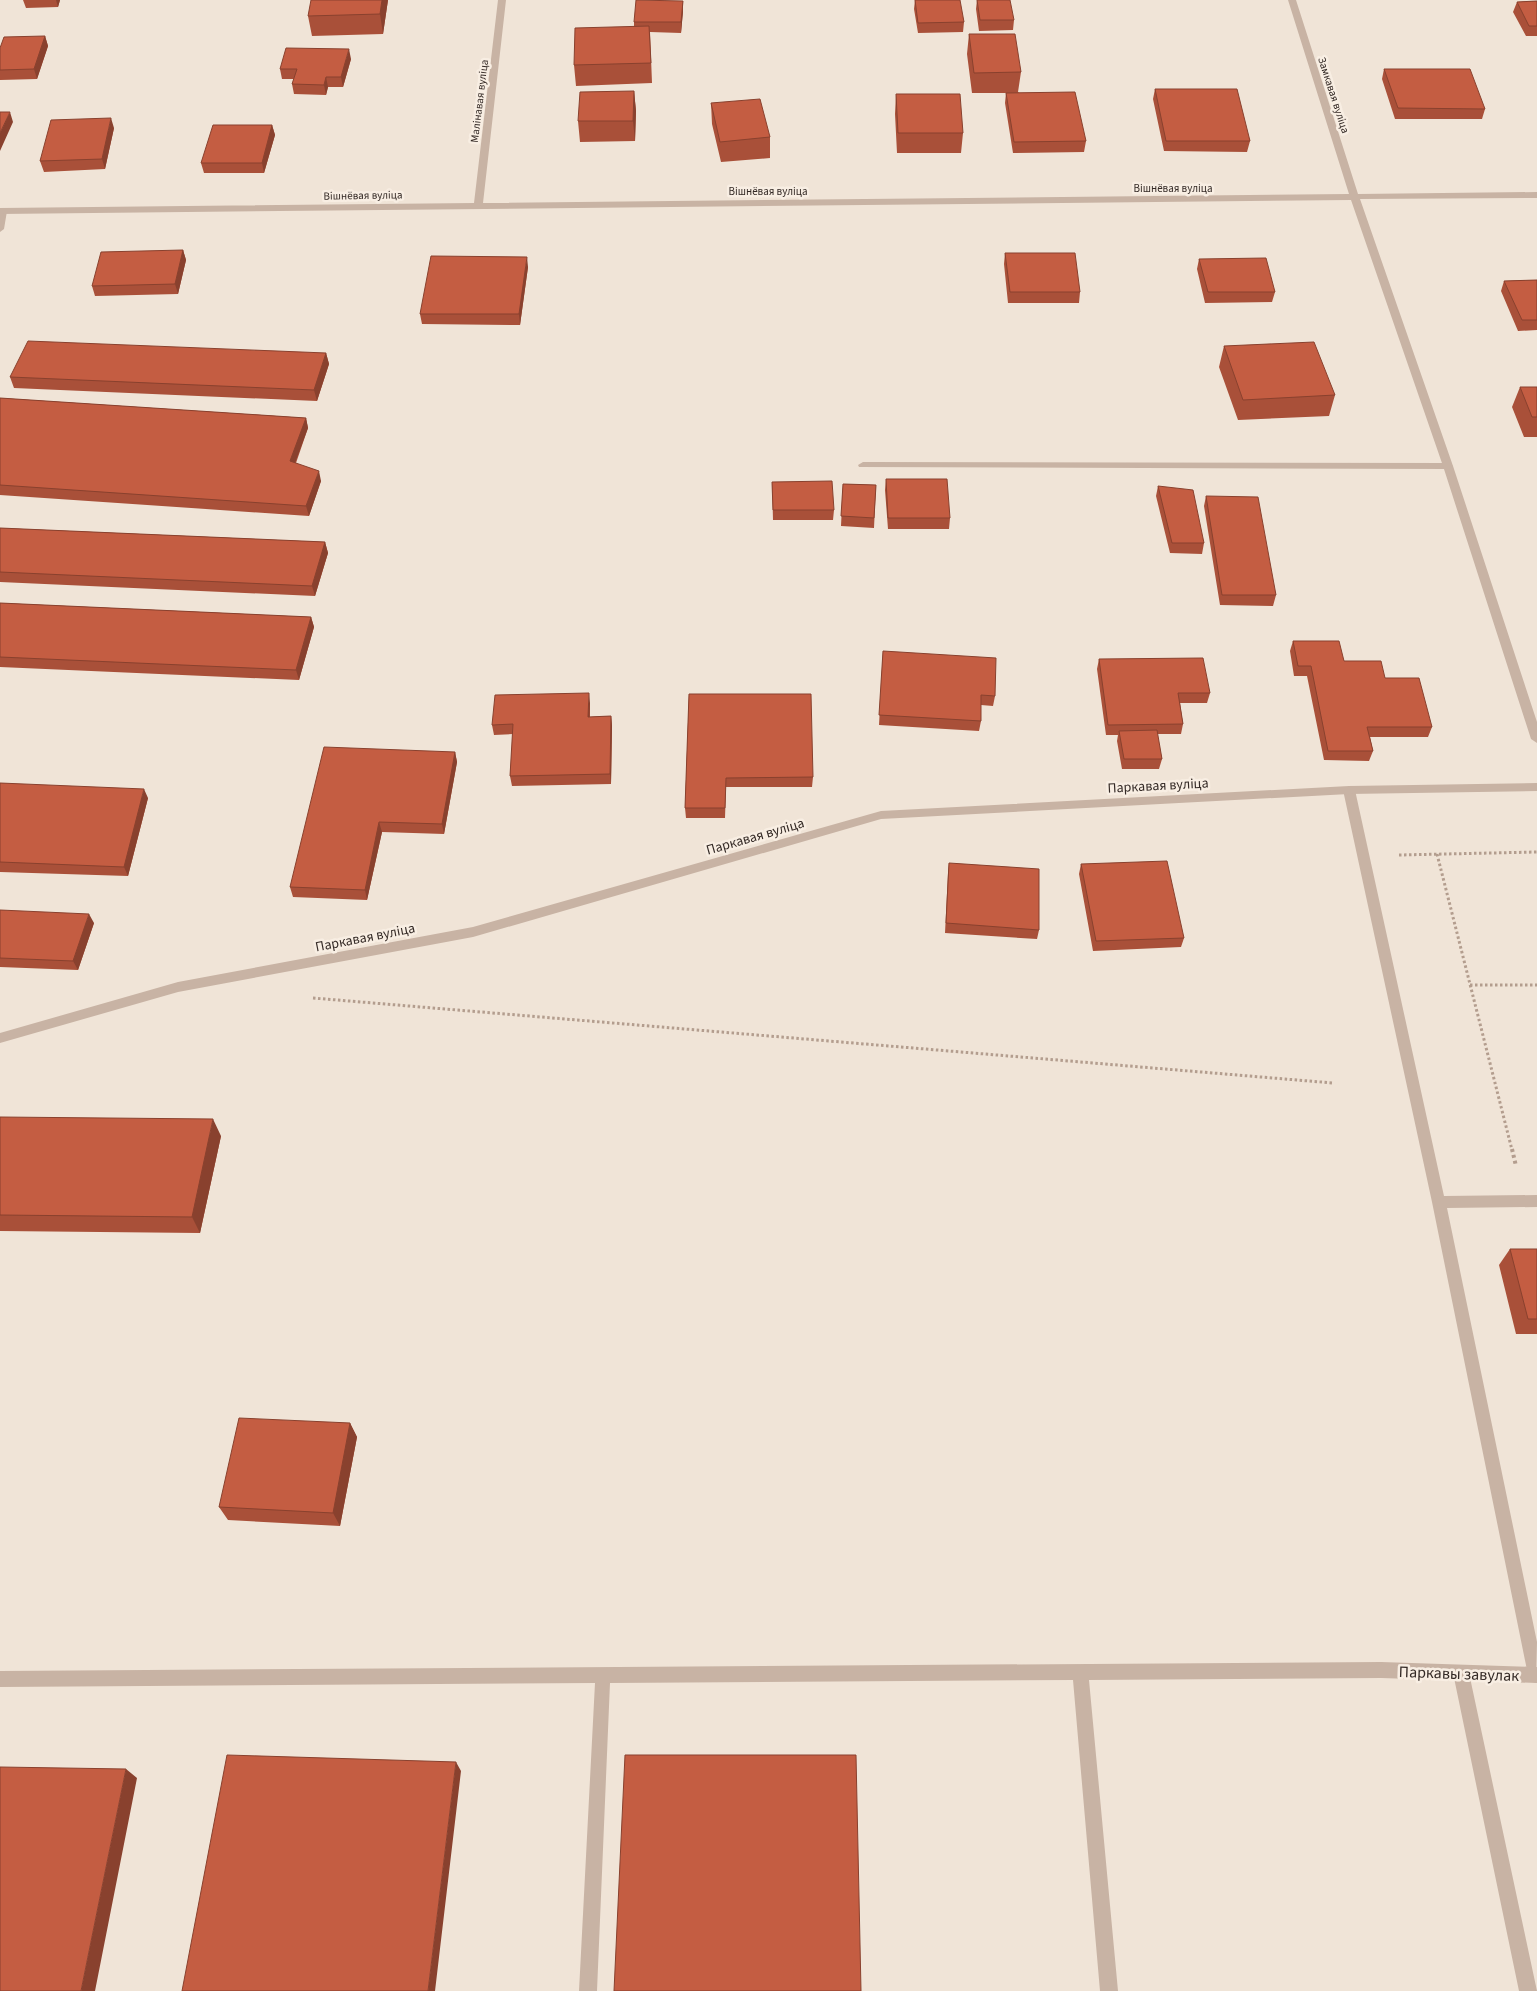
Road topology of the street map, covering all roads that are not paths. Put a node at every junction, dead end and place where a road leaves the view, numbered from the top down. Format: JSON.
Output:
{"nodes":[{"id":1,"x":502,"y":0,"type":"edge"},
{"id":2,"x":1292,"y":0,"type":"edge"},
{"id":3,"x":1537,"y":195,"type":"edge"},
{"id":4,"x":1355,"y":198,"type":"junction"},
{"id":5,"x":478,"y":205,"type":"junction"},
{"id":6,"x":1,"y":211,"type":"edge"},
{"id":7,"x":0,"y":229,"type":"edge"},
{"id":8,"x":863,"y":465,"type":"dead end"},
{"id":9,"x":1448,"y":466,"type":"junction"},
{"id":10,"x":1537,"y":739,"type":"edge"},
{"id":11,"x":1537,"y":787,"type":"edge"},
{"id":12,"x":1349,"y":790,"type":"junction"},
{"id":13,"x":0,"y":1038,"type":"edge"},
{"id":14,"x":1531,"y":1201,"type":"edge"},
{"id":15,"x":1439,"y":1202,"type":"junction"},
{"id":16,"x":1080,"y":1672,"type":"junction"},
{"id":17,"x":1461,"y":1673,"type":"junction"},
{"id":18,"x":603,"y":1675,"type":"junction"},
{"id":19,"x":1537,"y":1675,"type":"edge"},
{"id":20,"x":0,"y":1679,"type":"edge"},
{"id":21,"x":588,"y":1991,"type":"edge"},
{"id":22,"x":1109,"y":1991,"type":"edge"},
{"id":23,"x":1528,"y":1991,"type":"edge"}],
"edges":[{"from":1,"to":5,"type":"street","name":"Малінавая вуліца"},
{"from":2,"to":4,"type":"street","name":"Замкавая вуліца"},
{"from":3,"to":4,"type":"street","name":"Вішнёвая вуліца"},
{"from":4,"to":5,"type":"street","name":"Вішнёвая вуліца"},
{"from":4,"to":9,"type":"street","name":"Замкавая вуліца"},
{"from":5,"to":6,"type":"street","name":"Вішнёвая вуліца"},
{"from":6,"to":7,"type":"street"},
{"from":8,"to":9,"type":"street"},
{"from":9,"to":10,"type":"street","name":"Замкавая вуліца"},
{"from":11,"to":12,"type":"street","name":"Паркавая вуліца"},
{"from":12,"to":13,"type":"street","name":"Паркавая вуліца"},
{"from":12,"to":15,"type":"street"},
{"from":14,"to":15,"type":"street"},
{"from":15,"to":19,"type":"street"},
{"from":16,"to":17,"type":"street","name":"Паркавы завулак"},
{"from":16,"to":18,"type":"street","name":"Паркавы завулак"},
{"from":16,"to":22,"type":"street"},
{"from":17,"to":19,"type":"street","name":"Паркавы завулак"},
{"from":17,"to":23,"type":"street"},
{"from":18,"to":20,"type":"street","name":"Паркавы завулак"},
{"from":18,"to":21,"type":"street"}]}
